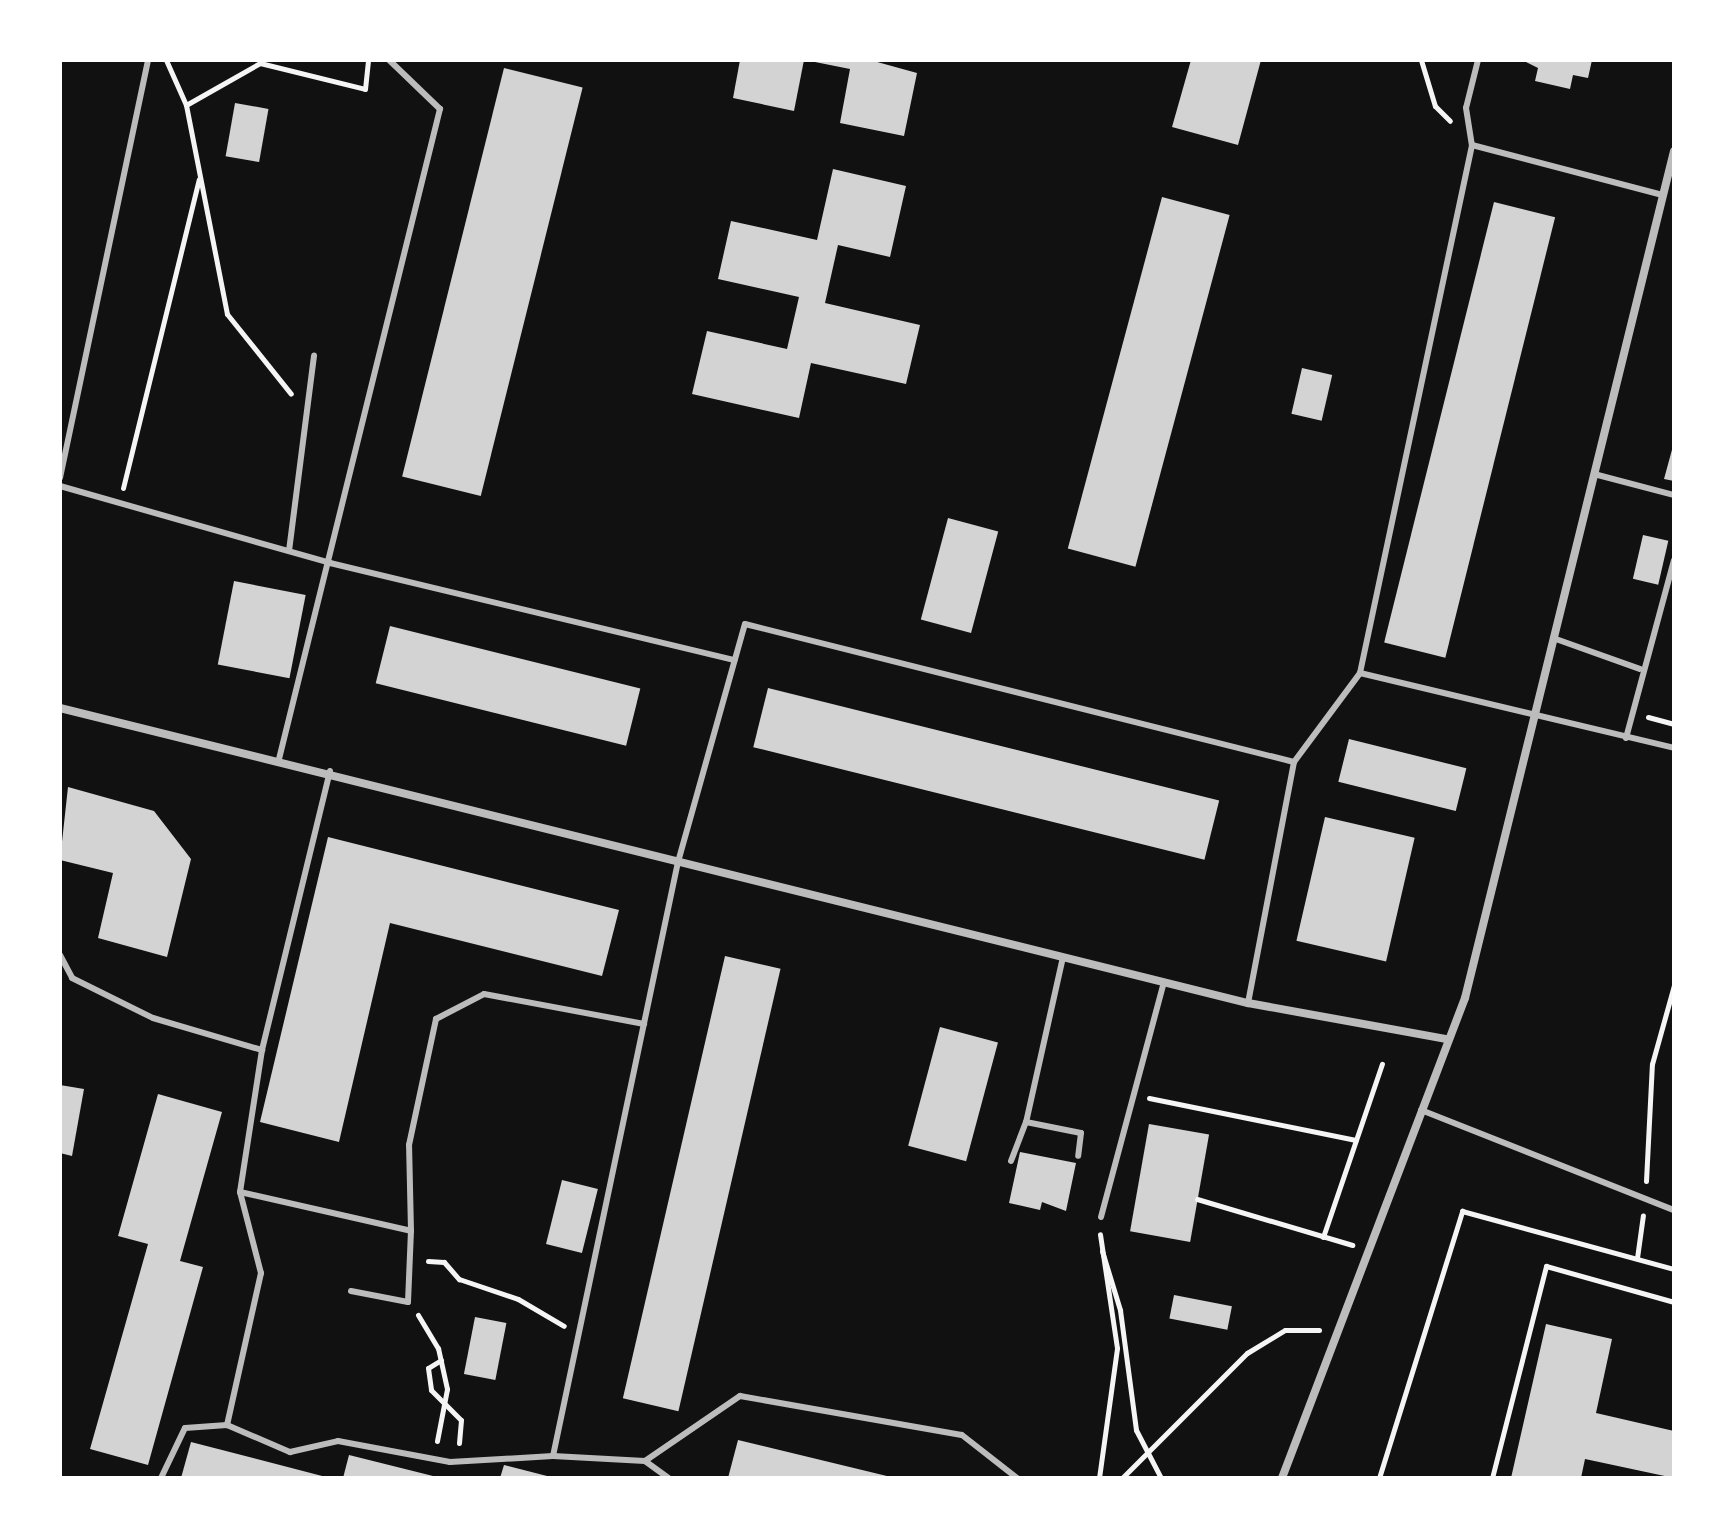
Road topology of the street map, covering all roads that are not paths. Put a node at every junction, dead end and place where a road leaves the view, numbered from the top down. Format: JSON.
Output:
{"nodes":[{"id":1,"x":148,"y":60,"type":"edge"},
{"id":2,"x":389,"y":60,"type":"edge"},
{"id":3,"x":1478,"y":60,"type":"edge"},
{"id":4,"x":1472,"y":145,"type":"junction"},
{"id":5,"x":1674,"y":151,"type":"edge"},
{"id":6,"x":1663,"y":195,"type":"junction"},
{"id":7,"x":314,"y":356,"type":"dead end"},
{"id":8,"x":1594,"y":474,"type":"junction"},
{"id":9,"x":60,"y":478,"type":"edge"},
{"id":10,"x":60,"y":486,"type":"edge"},
{"id":11,"x":1674,"y":495,"type":"edge"},
{"id":12,"x":289,"y":551,"type":"junction"},
{"id":13,"x":1674,"y":560,"type":"edge"},
{"id":14,"x":330,"y":563,"type":"junction"},
{"id":15,"x":1550,"y":637,"type":"junction"},
{"id":16,"x":735,"y":660,"type":"junction"},
{"id":17,"x":1640,"y":669,"type":"junction"},
{"id":18,"x":1360,"y":673,"type":"junction"},
{"id":19,"x":60,"y":708,"type":"edge"},
{"id":20,"x":1528,"y":718,"type":"junction"},
{"id":21,"x":1626,"y":738,"type":"junction"},
{"id":22,"x":1674,"y":748,"type":"edge"},
{"id":23,"x":279,"y":759,"type":"junction"},
{"id":24,"x":1294,"y":762,"type":"junction"},
{"id":25,"x":330,"y":771,"type":"junction"},
{"id":26,"x":678,"y":862,"type":"junction"},
{"id":27,"x":60,"y":955,"type":"edge"},
{"id":28,"x":1063,"y":957,"type":"junction"},
{"id":29,"x":1164,"y":982,"type":"junction"},
{"id":30,"x":1248,"y":1003,"type":"junction"},
{"id":31,"x":644,"y":1024,"type":"junction"},
{"id":32,"x":1447,"y":1039,"type":"junction"},
{"id":33,"x":262,"y":1050,"type":"junction"},
{"id":34,"x":1421,"y":1110,"type":"junction"},
{"id":35,"x":1026,"y":1122,"type":"junction"},
{"id":36,"x":1078,"y":1156,"type":"dead end"},
{"id":37,"x":1011,"y":1161,"type":"dead end"},
{"id":38,"x":240,"y":1192,"type":"junction"},
{"id":39,"x":1674,"y":1210,"type":"edge"},
{"id":40,"x":1101,"y":1217,"type":"road end"},
{"id":41,"x":411,"y":1231,"type":"junction"},
{"id":42,"x":351,"y":1291,"type":"dead end"},
{"id":43,"x":227,"y":1425,"type":"junction"},
{"id":44,"x":553,"y":1456,"type":"junction"},
{"id":45,"x":645,"y":1461,"type":"junction"},
{"id":46,"x":161,"y":1478,"type":"edge"},
{"id":47,"x":668,"y":1478,"type":"edge"},
{"id":48,"x":1017,"y":1478,"type":"edge"},
{"id":49,"x":1282,"y":1478,"type":"edge"}],
"edges":[{"from":1,"to":9,"type":"lane"},
{"from":2,"to":14,"type":"lane"},
{"from":3,"to":4,"type":"lane"},
{"from":4,"to":6,"type":"lane"},
{"from":4,"to":18,"type":"lane"},
{"from":5,"to":6,"type":"street"},
{"from":6,"to":8,"type":"street"},
{"from":7,"to":12,"type":"lane"},
{"from":8,"to":11,"type":"lane"},
{"from":8,"to":15,"type":"street"},
{"from":10,"to":12,"type":"lane"},
{"from":12,"to":14,"type":"lane"},
{"from":13,"to":17,"type":"lane"},
{"from":14,"to":16,"type":"lane"},
{"from":14,"to":23,"type":"lane"},
{"from":15,"to":17,"type":"lane"},
{"from":15,"to":20,"type":"street"},
{"from":16,"to":24,"type":"lane"},
{"from":16,"to":26,"type":"lane"},
{"from":17,"to":21,"type":"lane"},
{"from":18,"to":20,"type":"lane"},
{"from":18,"to":24,"type":"lane"},
{"from":19,"to":23,"type":"street"},
{"from":20,"to":21,"type":"lane"},
{"from":20,"to":32,"type":"street"},
{"from":21,"to":22,"type":"lane"},
{"from":23,"to":25,"type":"street"},
{"from":24,"to":30,"type":"lane"},
{"from":25,"to":26,"type":"street"},
{"from":25,"to":33,"type":"lane"},
{"from":26,"to":28,"type":"street"},
{"from":26,"to":31,"type":"lane"},
{"from":27,"to":33,"type":"lane"},
{"from":28,"to":29,"type":"street"},
{"from":28,"to":35,"type":"lane"},
{"from":29,"to":30,"type":"street"},
{"from":29,"to":40,"type":"lane"},
{"from":30,"to":32,"type":"street"},
{"from":31,"to":41,"type":"lane"},
{"from":31,"to":44,"type":"lane"},
{"from":32,"to":34,"type":"street"},
{"from":33,"to":38,"type":"lane"},
{"from":34,"to":39,"type":"lane"},
{"from":34,"to":49,"type":"street"},
{"from":35,"to":36,"type":"lane"},
{"from":35,"to":37,"type":"lane"},
{"from":38,"to":41,"type":"lane"},
{"from":38,"to":43,"type":"lane"},
{"from":41,"to":42,"type":"lane"},
{"from":43,"to":44,"type":"lane"},
{"from":43,"to":46,"type":"lane"},
{"from":44,"to":45,"type":"lane"},
{"from":45,"to":47,"type":"lane"},
{"from":45,"to":48,"type":"lane"}]}
